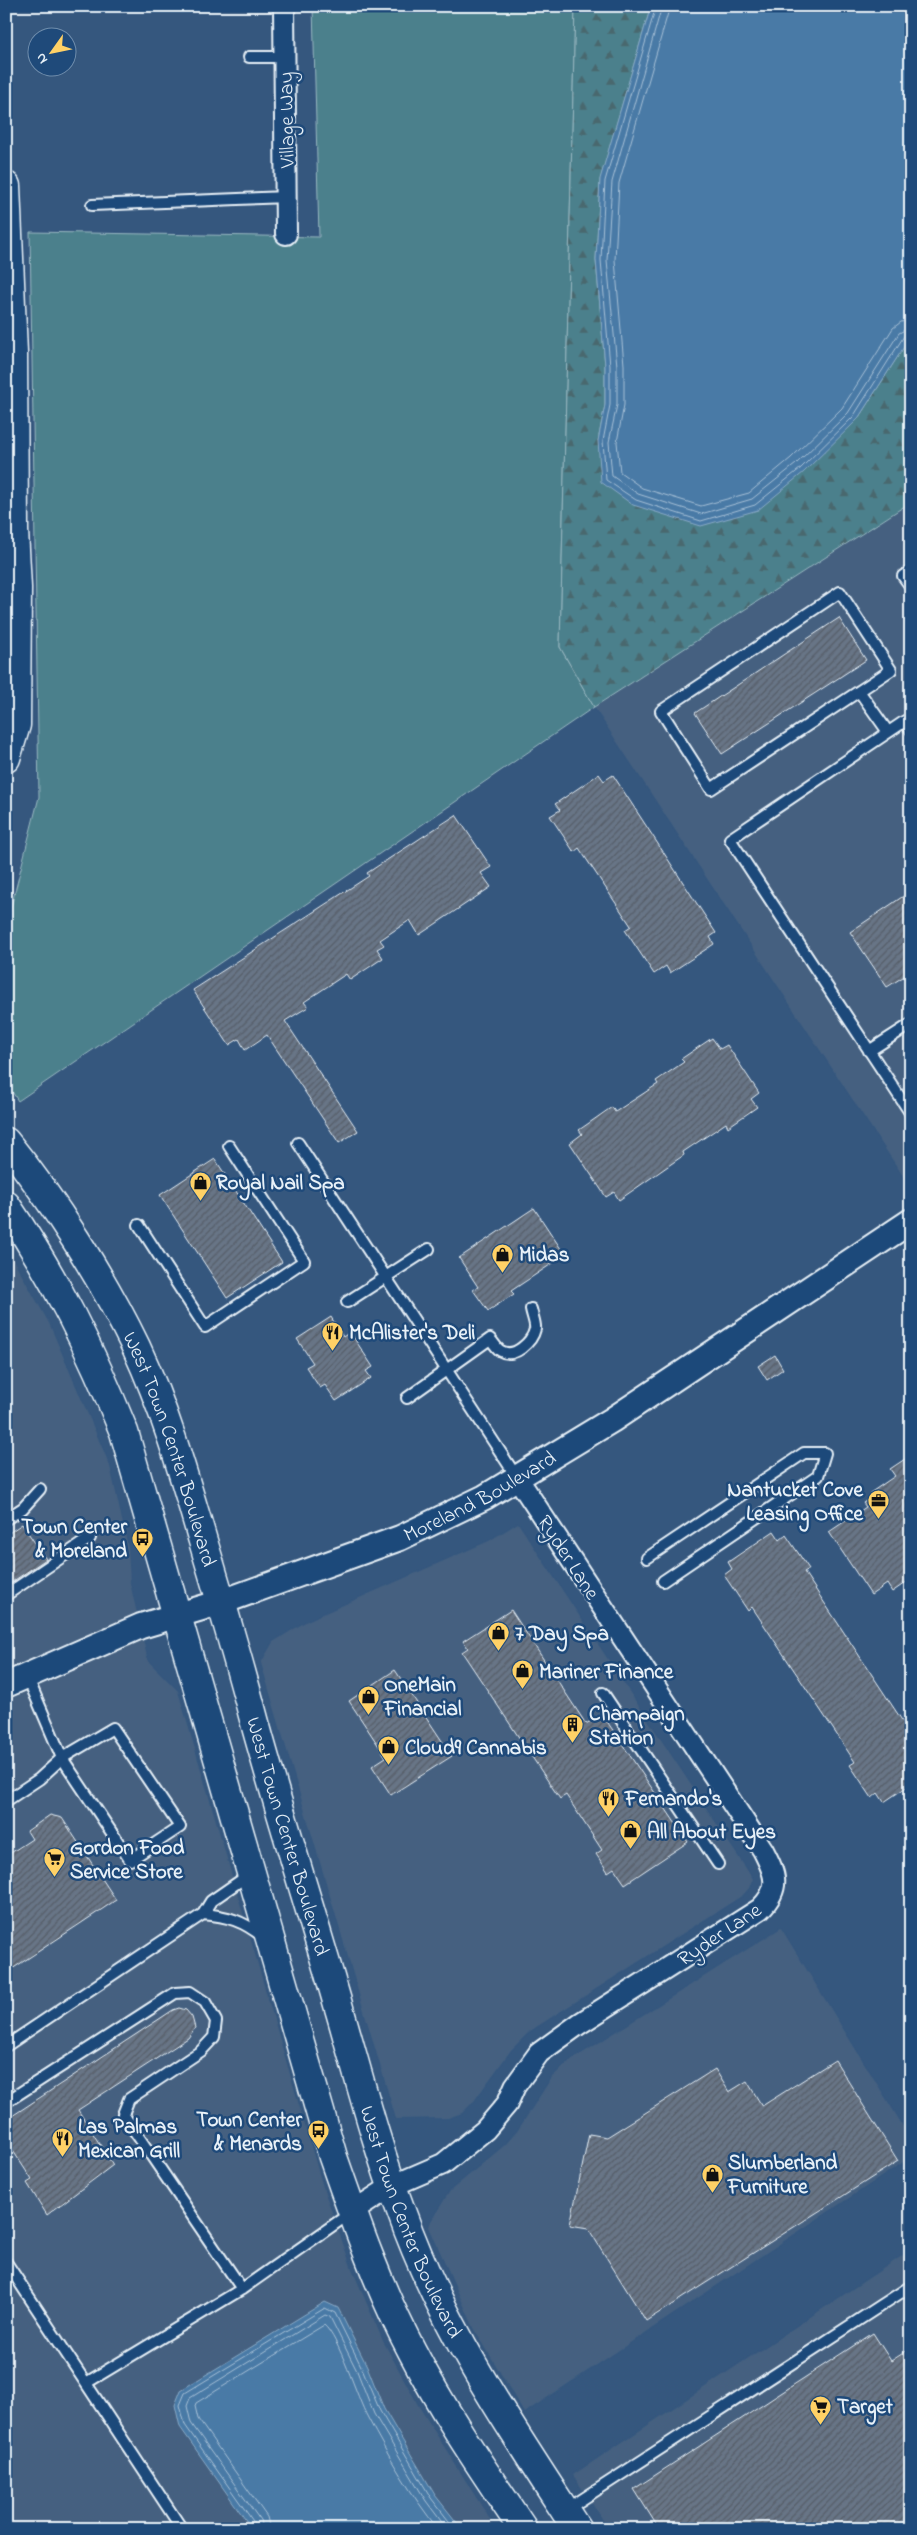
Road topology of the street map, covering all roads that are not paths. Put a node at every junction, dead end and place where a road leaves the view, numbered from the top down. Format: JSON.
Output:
{"nodes":[{"id":1,"x":284,"y":6,"type":"edge"},
{"id":2,"x":249,"y":57,"type":"dead end"},
{"id":3,"x":285,"y":57,"type":"junction"},
{"id":4,"x":6,"y":186,"type":"edge"},
{"id":5,"x":287,"y":197,"type":"junction"},
{"id":6,"x":92,"y":205,"type":"dead end"},
{"id":7,"x":286,"y":234,"type":"dead end"},
{"id":8,"x":11,"y":552,"type":"edge"},
{"id":9,"x":911,"y":571,"type":"edge"},
{"id":10,"x":911,"y":587,"type":"edge"},
{"id":11,"x":859,"y":691,"type":"junction"},
{"id":12,"x":911,"y":730,"type":"edge"},
{"id":13,"x":888,"y":732,"type":"junction"},
{"id":14,"x":6,"y":758,"type":"edge"},
{"id":15,"x":911,"y":1024,"type":"edge"},
{"id":16,"x":869,"y":1052,"type":"junction"},
{"id":17,"x":911,"y":1114,"type":"edge"},
{"id":18,"x":6,"y":1142,"type":"edge"},
{"id":19,"x":298,"y":1143,"type":"dead end"},
{"id":20,"x":229,"y":1146,"type":"dead end"},
{"id":21,"x":6,"y":1205,"type":"edge"},
{"id":22,"x":911,"y":1221,"type":"edge"},
{"id":23,"x":139,"y":1225,"type":"dead end"},
{"id":24,"x":429,"y":1249,"type":"dead end"},
{"id":25,"x":385,"y":1277,"type":"junction"},
{"id":26,"x":347,"y":1302,"type":"dead end"},
{"id":27,"x":531,"y":1310,"type":"dead end"},
{"id":28,"x":447,"y":1371,"type":"junction"},
{"id":29,"x":407,"y":1398,"type":"dead end"},
{"id":30,"x":518,"y":1479,"type":"junction"},
{"id":31,"x":40,"y":1488,"type":"dead end"},
{"id":32,"x":6,"y":1519,"type":"edge"},
{"id":33,"x":90,"y":1538,"type":"dead end"},
{"id":34,"x":648,"y":1558,"type":"dead end"},
{"id":35,"x":663,"y":1581,"type":"dead end"},
{"id":36,"x":6,"y":1595,"type":"edge"},
{"id":37,"x":222,"y":1602,"type":"junction"},
{"id":38,"x":175,"y":1615,"type":"junction"},
{"id":39,"x":17,"y":1680,"type":"edge"},
{"id":40,"x":603,"y":1693,"type":"dead end"},
{"id":41,"x":62,"y":1758,"type":"junction"},
{"id":42,"x":6,"y":1800,"type":"edge"},
{"id":43,"x":718,"y":1864,"type":"dead end"},
{"id":44,"x":251,"y":1874,"type":"junction"},
{"id":45,"x":202,"y":1914,"type":"junction"},
{"id":46,"x":272,"y":1946,"type":"junction"},
{"id":47,"x":6,"y":2046,"type":"edge"},
{"id":48,"x":6,"y":2102,"type":"edge"},
{"id":49,"x":392,"y":2186,"type":"junction"},
{"id":50,"x":352,"y":2212,"type":"junction"},
{"id":51,"x":6,"y":2262,"type":"edge"},
{"id":52,"x":911,"y":2286,"type":"edge"},
{"id":53,"x":242,"y":2289,"type":"junction"},
{"id":54,"x":86,"y":2383,"type":"junction"},
{"id":55,"x":571,"y":2520,"type":"edge"},
{"id":56,"x":182,"y":2529,"type":"edge"},
{"id":57,"x":523,"y":2529,"type":"edge"}],
"edges":[{"from":1,"to":3,"type":"street","name":"Village Way"},
{"from":2,"to":3,"type":"lane"},
{"from":3,"to":5,"type":"street","name":"Village Way"},
{"from":4,"to":8,"type":"main road"},
{"from":5,"to":6,"type":"lane"},
{"from":5,"to":7,"type":"street","name":"Village Way"},
{"from":8,"to":14,"type":"main road"},
{"from":9,"to":10,"type":"lane"},
{"from":11,"to":11,"type":"lane"},
{"from":11,"to":13,"type":"lane"},
{"from":12,"to":13,"type":"lane"},
{"from":13,"to":16,"type":"lane"},
{"from":15,"to":16,"type":"lane"},
{"from":16,"to":17,"type":"lane"},
{"from":18,"to":37,"type":"main road","name":"West Town Center Boulevard"},
{"from":19,"to":25,"type":"lane"},
{"from":20,"to":23,"type":"lane"},
{"from":21,"to":38,"type":"main road","name":"West Town Center Boulevard"},
{"from":22,"to":30,"type":"street","name":"Moreland Boulevard"},
{"from":24,"to":25,"type":"lane"},
{"from":25,"to":26,"type":"lane"},
{"from":25,"to":28,"type":"lane"},
{"from":27,"to":28,"type":"lane"},
{"from":28,"to":29,"type":"lane"},
{"from":28,"to":30,"type":"lane"},
{"from":30,"to":37,"type":"street","name":"Moreland Boulevard"},
{"from":30,"to":49,"type":"street","name":"Ryder Lane"},
{"from":31,"to":32,"type":"lane"},
{"from":33,"to":36,"type":"lane"},
{"from":34,"to":35,"type":"lane"},
{"from":37,"to":38,"type":"street","name":"Moreland Boulevard"},
{"from":37,"to":49,"type":"main road","name":"West Town Center Boulevard"},
{"from":38,"to":39,"type":"street","name":"Moreland Boulevard"},
{"from":38,"to":44,"type":"main road","name":"West Town Center Boulevard"},
{"from":39,"to":41,"type":"lane"},
{"from":40,"to":43,"type":"lane"},
{"from":41,"to":41,"type":"lane"},
{"from":41,"to":42,"type":"lane"},
{"from":44,"to":45,"type":"lane"},
{"from":44,"to":46,"type":"main road","name":"West Town Center Boulevard"},
{"from":45,"to":46,"type":"lane"},
{"from":45,"to":47,"type":"lane"},
{"from":46,"to":50,"type":"main road","name":"West Town Center Boulevard"},
{"from":48,"to":53,"type":"lane"},
{"from":49,"to":50,"type":"street","name":"Ryder Lane"},
{"from":49,"to":55,"type":"main road","name":"West Town Center Boulevard"},
{"from":50,"to":53,"type":"lane"},
{"from":50,"to":57,"type":"main road","name":"West Town Center Boulevard"},
{"from":51,"to":54,"type":"lane"},
{"from":52,"to":55,"type":"lane"},
{"from":53,"to":54,"type":"lane"},
{"from":54,"to":56,"type":"lane"}]}
